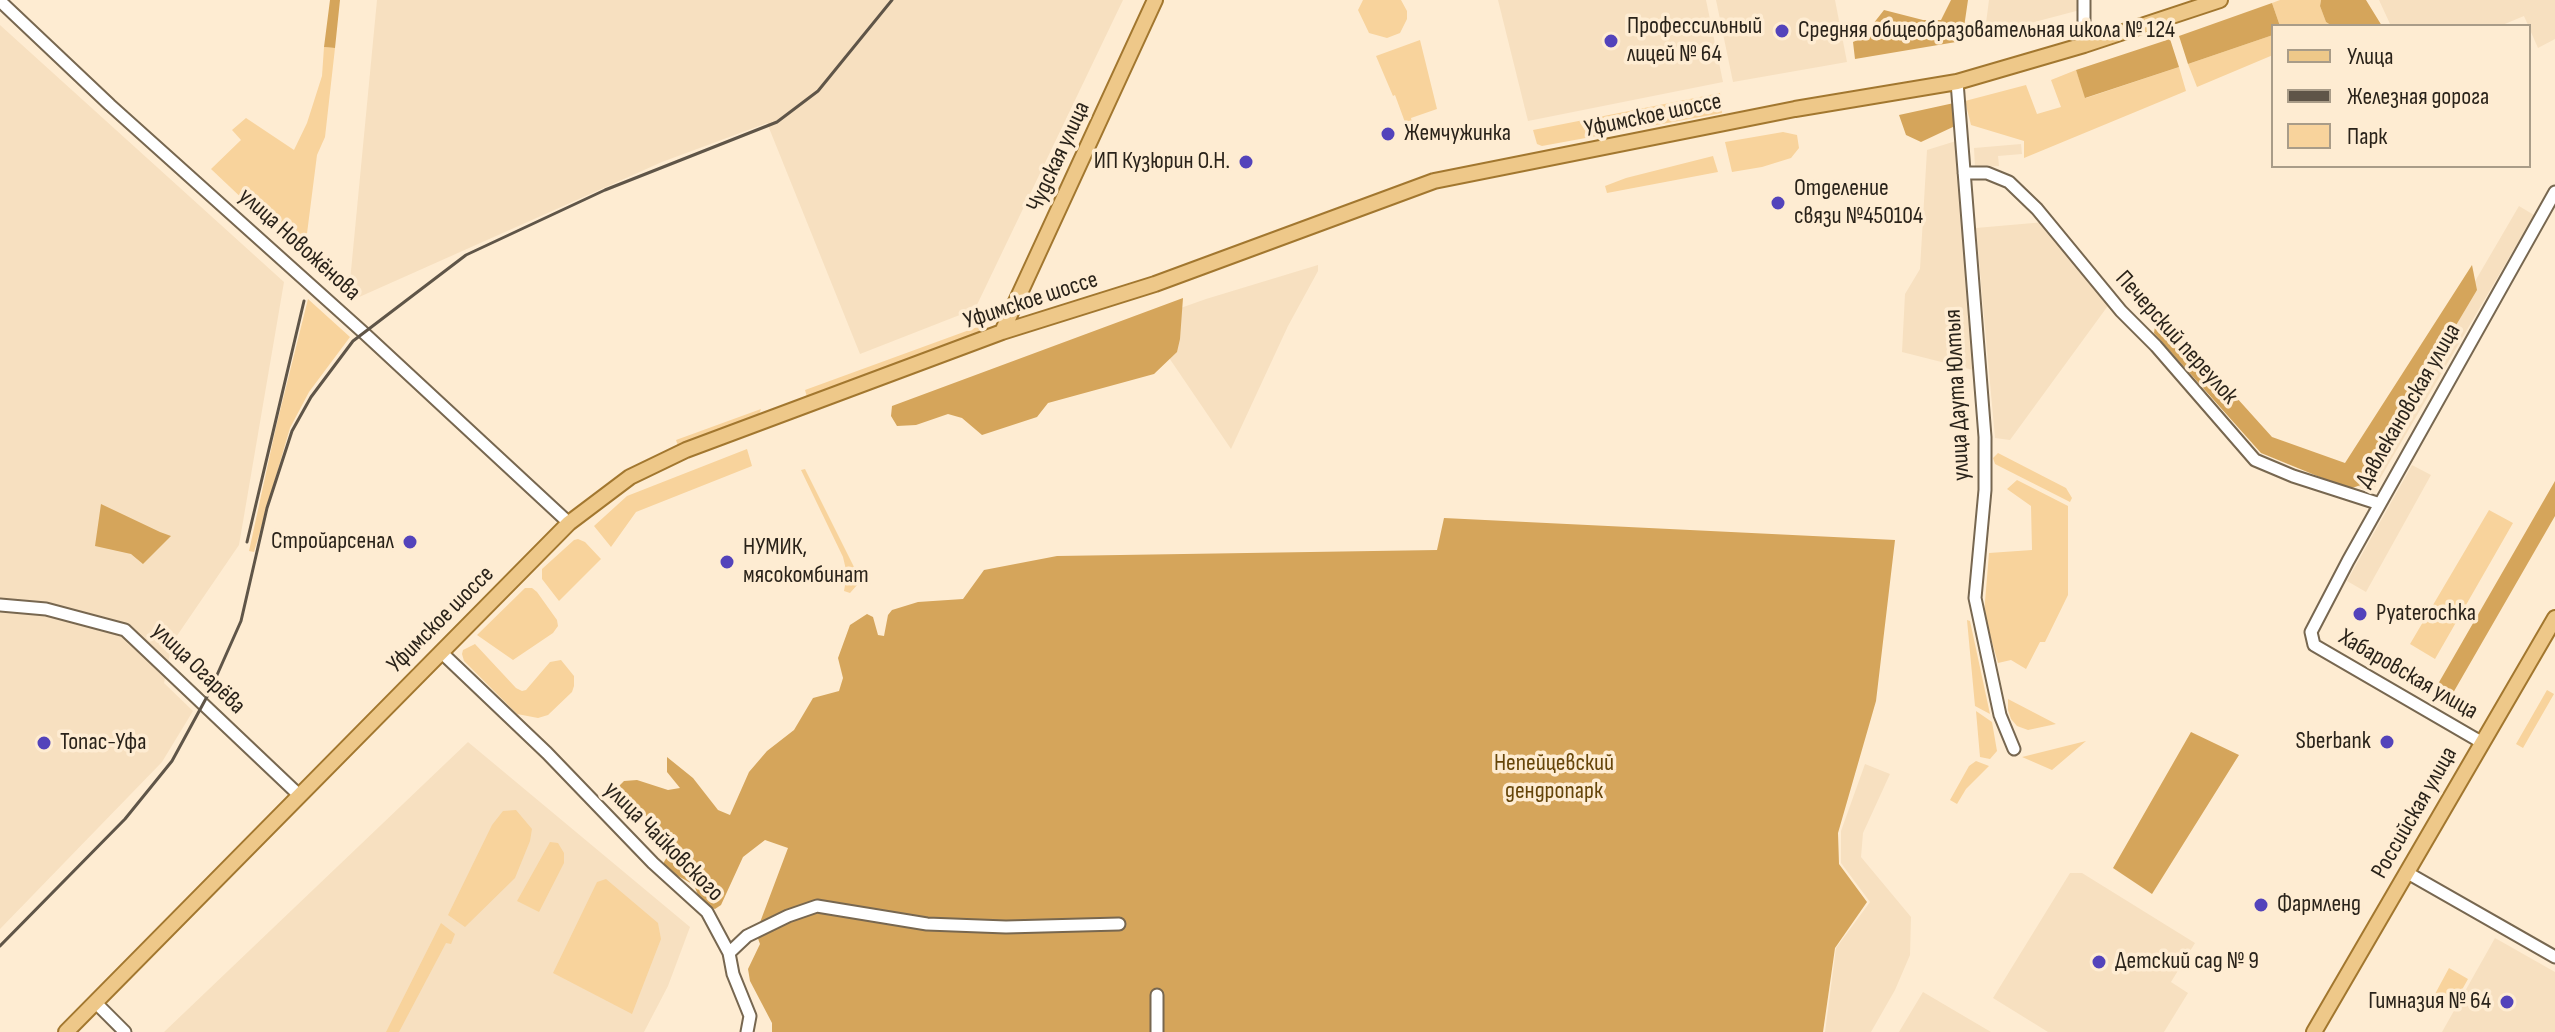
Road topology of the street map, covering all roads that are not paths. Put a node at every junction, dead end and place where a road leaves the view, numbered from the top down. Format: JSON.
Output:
{"nodes":[{"id":1,"x":9,"y":0,"type":"edge"},
{"id":2,"x":1155,"y":0,"type":"edge"},
{"id":3,"x":2084,"y":0,"type":"edge"},
{"id":4,"x":2220,"y":0,"type":"edge"},
{"id":5,"x":0,"y":1,"type":"edge"},
{"id":6,"x":15,"y":14,"type":"junction"},
{"id":7,"x":2084,"y":45,"type":"junction"},
{"id":8,"x":1957,"y":82,"type":"junction"},
{"id":9,"x":1964,"y":173,"type":"junction"},
{"id":10,"x":2555,"y":192,"type":"edge"},
{"id":11,"x":1002,"y":332,"type":"junction"},
{"id":12,"x":2380,"y":504,"type":"junction"},
{"id":13,"x":569,"y":523,"type":"junction"},
{"id":14,"x":0,"y":605,"type":"edge"},
{"id":15,"x":2555,"y":618,"type":"edge"},
{"id":16,"x":2314,"y":645,"type":"joint"},
{"id":17,"x":441,"y":652,"type":"junction"},
{"id":18,"x":2481,"y":742,"type":"junction"},
{"id":19,"x":2014,"y":749,"type":"dead end"},
{"id":20,"x":299,"y":795,"type":"junction"},
{"id":21,"x":2406,"y":872,"type":"junction"},
{"id":22,"x":1119,"y":924,"type":"dead end"},
{"id":23,"x":729,"y":953,"type":"junction"},
{"id":24,"x":2555,"y":957,"type":"edge"},
{"id":25,"x":1157,"y":995,"type":"dead end"},
{"id":26,"x":96,"y":1003,"type":"junction"},
{"id":27,"x":66,"y":1032,"type":"edge"},
{"id":28,"x":125,"y":1032,"type":"edge"},
{"id":29,"x":747,"y":1032,"type":"edge"},
{"id":30,"x":1157,"y":1032,"type":"edge"},
{"id":31,"x":2314,"y":1032,"type":"edge"}],
"edges":[{"from":1,"to":6,"type":"street"},
{"from":2,"to":11,"type":"main road","name":"Чудская улица"},
{"from":3,"to":7,"type":"street"},
{"from":4,"to":7,"type":"main road","name":"Уфимское шоссе"},
{"from":5,"to":6,"type":"street","name":"улица Новожёнова"},
{"from":6,"to":13,"type":"street","name":"улица Новожёнова"},
{"from":7,"to":8,"type":"main road","name":"Уфимское шоссе"},
{"from":8,"to":9,"type":"street","name":"улица Даута Юлтыя"},
{"from":8,"to":11,"type":"main road","name":"Уфимское шоссе"},
{"from":9,"to":12,"type":"street","name":"Печерский переулок"},
{"from":9,"to":19,"type":"street","name":"улица Даута Юлтыя"},
{"from":10,"to":12,"type":"street","name":"Давлекановская улица"},
{"from":11,"to":13,"type":"main road","name":"Уфимское шоссе"},
{"from":12,"to":16,"type":"street","name":"Давлекановская улица"},
{"from":13,"to":17,"type":"main road","name":"Уфимское шоссе"},
{"from":14,"to":20,"type":"street","name":"улица Огарёва"},
{"from":15,"to":18,"type":"main road","name":"Российская улица"},
{"from":16,"to":18,"type":"street","name":"Хабаровская улица"},
{"from":17,"to":20,"type":"main road","name":"Уфимское шоссе"},
{"from":17,"to":23,"type":"street","name":"улица Чайковского"},
{"from":18,"to":21,"type":"main road","name":"Российская улица"},
{"from":20,"to":26,"type":"main road","name":"Уфимское шоссе"},
{"from":21,"to":24,"type":"street"},
{"from":21,"to":31,"type":"main road","name":"Российская улица"},
{"from":22,"to":23,"type":"street"},
{"from":23,"to":29,"type":"street","name":"улица Чайковского"},
{"from":25,"to":30,"type":"street"},
{"from":26,"to":27,"type":"main road","name":"Уфимское шоссе"},
{"from":26,"to":28,"type":"street"}]}
